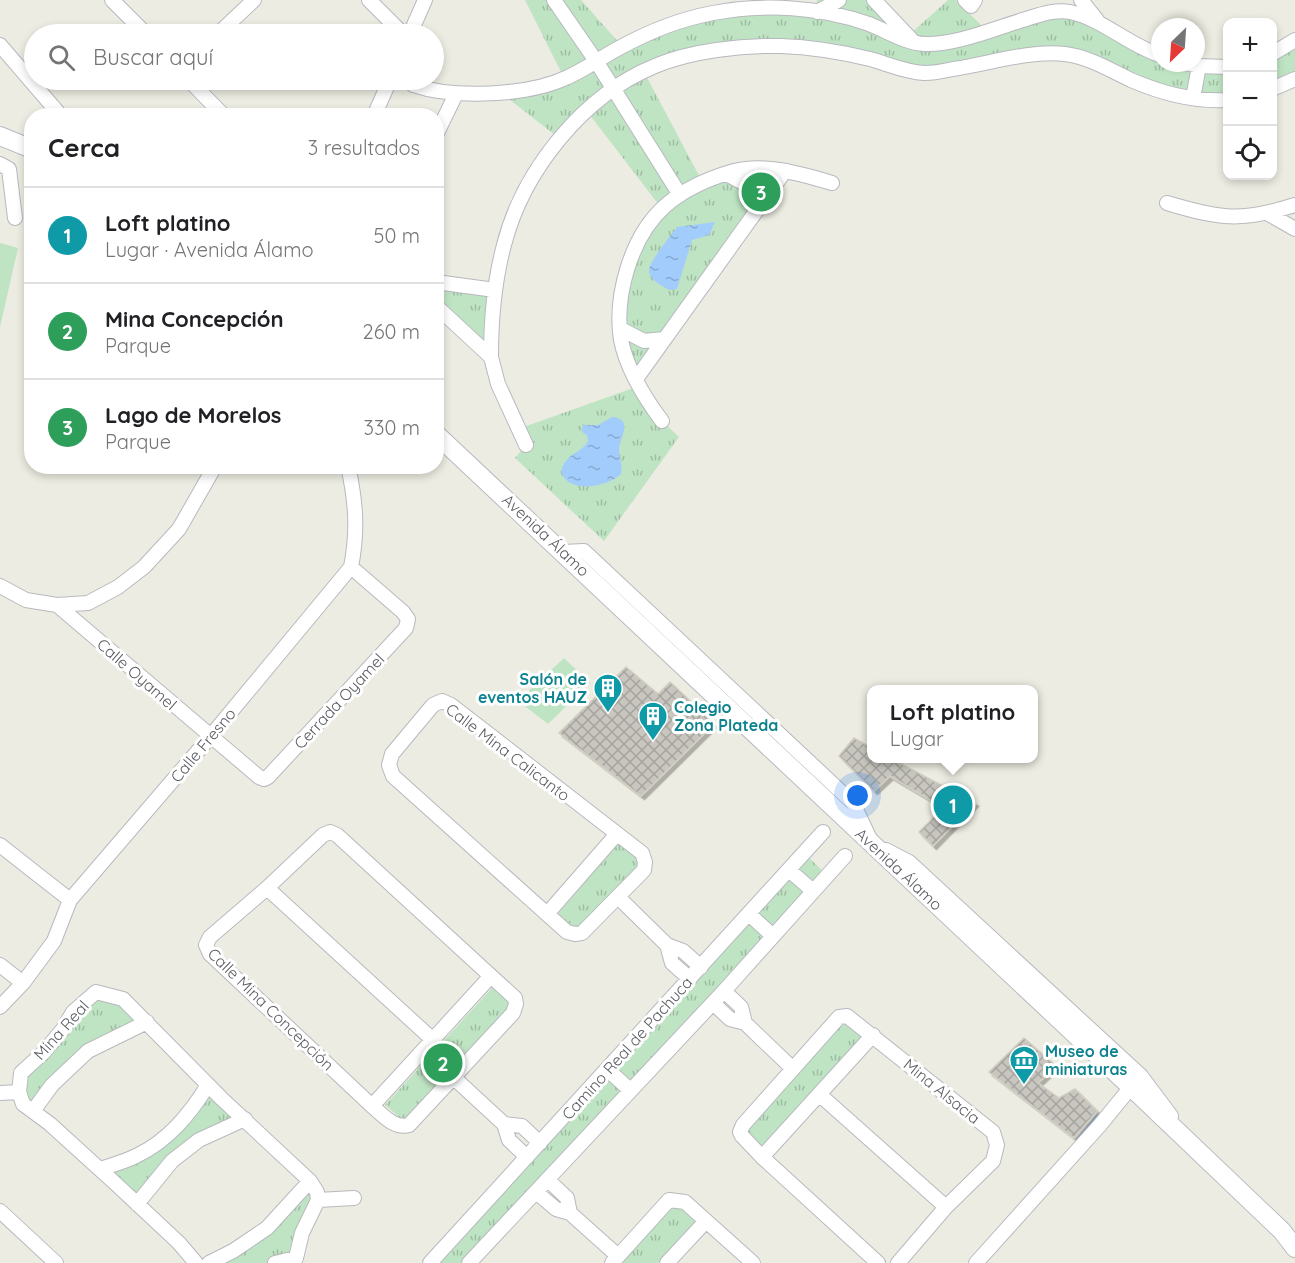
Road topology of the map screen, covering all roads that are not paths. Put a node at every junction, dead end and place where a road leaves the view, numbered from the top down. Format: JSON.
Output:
{"nodes":[{"id":1,"x":112,"y":0,"type":"edge"},
{"id":2,"x":254,"y":0,"type":"edge"},
{"id":3,"x":369,"y":0,"type":"edge"},
{"id":4,"x":425,"y":0,"type":"edge"},
{"id":5,"x":554,"y":0,"type":"edge"},
{"id":6,"x":839,"y":0,"type":"edge"},
{"id":7,"x":874,"y":0,"type":"edge"},
{"id":8,"x":1081,"y":0,"type":"edge"},
{"id":9,"x":817,"y":12,"type":"junction"},
{"id":10,"x":136,"y":24,"type":"edge"},
{"id":11,"x":229,"y":24,"type":"edge"},
{"id":12,"x":393,"y":24,"type":"edge"},
{"id":13,"x":414,"y":24,"type":"edge"},
{"id":14,"x":1100,"y":24,"type":"junction"},
{"id":15,"x":1295,"y":40,"type":"edge"},
{"id":16,"x":912,"y":41,"type":"junction"},
{"id":17,"x":0,"y":45,"type":"edge"},
{"id":18,"x":1151,"y":51,"type":"edge"},
{"id":19,"x":1277,"y":51,"type":"edge"},
{"id":20,"x":596,"y":61,"type":"junction"},
{"id":21,"x":1205,"y":66,"type":"edge"},
{"id":22,"x":1223,"y":67,"type":"edge"},
{"id":23,"x":1198,"y":72,"type":"edge"},
{"id":24,"x":24,"y":73,"type":"edge"},
{"id":25,"x":1295,"y":79,"type":"edge"},
{"id":26,"x":613,"y":88,"type":"junction"},
{"id":27,"x":1277,"y":88,"type":"edge"},
{"id":28,"x":39,"y":90,"type":"edge"},
{"id":29,"x":199,"y":90,"type":"edge"},
{"id":30,"x":386,"y":90,"type":"edge"},
{"id":31,"x":427,"y":90,"type":"edge"},
{"id":32,"x":456,"y":94,"type":"junction"},
{"id":33,"x":1193,"y":98,"type":"junction"},
{"id":34,"x":1223,"y":100,"type":"edge"},
{"id":35,"x":54,"y":108,"type":"edge"},
{"id":36,"x":216,"y":108,"type":"edge"},
{"id":37,"x":378,"y":108,"type":"edge"},
{"id":38,"x":444,"y":119,"type":"edge"},
{"id":39,"x":0,"y":136,"type":"edge"},
{"id":40,"x":24,"y":146,"type":"edge"},
{"id":41,"x":0,"y":164,"type":"edge"},
{"id":42,"x":785,"y":171,"type":"junction"},
{"id":43,"x":726,"y":174,"type":"junction"},
{"id":44,"x":832,"y":183,"type":"dead end"},
{"id":45,"x":680,"y":195,"type":"junction"},
{"id":46,"x":1167,"y":203,"type":"dead end"},
{"id":47,"x":1295,"y":205,"type":"edge"},
{"id":48,"x":755,"y":213,"type":"junction"},
{"id":49,"x":1267,"y":213,"type":"junction"},
{"id":50,"x":15,"y":218,"type":"dead end"},
{"id":51,"x":1295,"y":229,"type":"edge"},
{"id":52,"x":444,"y":283,"type":"edge"},
{"id":53,"x":495,"y":290,"type":"junction"},
{"id":54,"x":444,"y":313,"type":"edge"},
{"id":55,"x":621,"y":328,"type":"junction"},
{"id":56,"x":664,"y":339,"type":"junction"},
{"id":57,"x":491,"y":357,"type":"junction"},
{"id":58,"x":636,"y":379,"type":"junction"},
{"id":59,"x":662,"y":421,"type":"dead end"},
{"id":60,"x":444,"y":441,"type":"edge"},
{"id":61,"x":526,"y":445,"type":"dead end"},
{"id":62,"x":210,"y":474,"type":"edge"},
{"id":63,"x":350,"y":474,"type":"edge"},
{"id":64,"x":351,"y":567,"type":"junction"},
{"id":65,"x":0,"y":586,"type":"edge"},
{"id":66,"x":57,"y":605,"type":"junction"},
{"id":67,"x":210,"y":737,"type":"junction"},
{"id":68,"x":264,"y":779,"type":"joint"},
{"id":69,"x":823,"y":832,"type":"dead end"},
{"id":70,"x":616,"y":835,"type":"junction"},
{"id":71,"x":872,"y":843,"type":"junction"},
{"id":72,"x":0,"y":845,"type":"edge"},
{"id":73,"x":845,"y":856,"type":"dead end"},
{"id":74,"x":789,"y":870,"type":"junction"},
{"id":75,"x":267,"y":888,"type":"junction"},
{"id":76,"x":813,"y":891,"type":"junction"},
{"id":77,"x":618,"y":897,"type":"junction"},
{"id":78,"x":70,"y":900,"type":"junction"},
{"id":79,"x":547,"y":914,"type":"junction"},
{"id":80,"x":749,"y":914,"type":"junction"},
{"id":81,"x":773,"y":936,"type":"junction"},
{"id":82,"x":667,"y":945,"type":"junction"},
{"id":83,"x":0,"y":965,"type":"edge"},
{"id":84,"x":701,"y":967,"type":"junction"},
{"id":85,"x":490,"y":977,"type":"junction"},
{"id":86,"x":690,"y":979,"type":"junction"},
{"id":87,"x":23,"y":983,"type":"junction"},
{"id":88,"x":724,"y":991,"type":"junction"},
{"id":89,"x":713,"y":1003,"type":"junction"},
{"id":90,"x":0,"y":1007,"type":"edge"},
{"id":91,"x":147,"y":1022,"type":"junction"},
{"id":92,"x":745,"y":1023,"type":"junction"},
{"id":93,"x":873,"y":1035,"type":"junction"},
{"id":94,"x":433,"y":1041,"type":"junction"},
{"id":95,"x":793,"y":1069,"type":"junction"},
{"id":96,"x":608,"y":1070,"type":"junction"},
{"id":97,"x":453,"y":1077,"type":"junction"},
{"id":98,"x":208,"y":1085,"type":"junction"},
{"id":99,"x":1131,"y":1087,"type":"junction"},
{"id":100,"x":630,"y":1090,"type":"junction"},
{"id":101,"x":19,"y":1092,"type":"junction"},
{"id":102,"x":0,"y":1093,"type":"edge"},
{"id":103,"x":820,"y":1095,"type":"junction"},
{"id":104,"x":372,"y":1106,"type":"junction"},
{"id":105,"x":33,"y":1111,"type":"junction"},
{"id":106,"x":245,"y":1119,"type":"junction"},
{"id":107,"x":504,"y":1124,"type":"junction"},
{"id":108,"x":540,"y":1143,"type":"junction"},
{"id":109,"x":1194,"y":1147,"type":"junction"},
{"id":110,"x":528,"y":1157,"type":"junction"},
{"id":111,"x":762,"y":1157,"type":"junction"},
{"id":112,"x":100,"y":1169,"type":"junction"},
{"id":113,"x":548,"y":1180,"type":"junction"},
{"id":114,"x":310,"y":1181,"type":"junction"},
{"id":115,"x":536,"y":1192,"type":"junction"},
{"id":116,"x":354,"y":1198,"type":"dead end"},
{"id":117,"x":318,"y":1200,"type":"junction"},
{"id":118,"x":137,"y":1204,"type":"junction"},
{"id":119,"x":946,"y":1207,"type":"junction"},
{"id":120,"x":0,"y":1211,"type":"edge"},
{"id":121,"x":570,"y":1213,"type":"junction"},
{"id":122,"x":706,"y":1221,"type":"junction"},
{"id":123,"x":1288,"y":1232,"type":"edge"},
{"id":124,"x":1295,"y":1248,"type":"edge"},
{"id":125,"x":615,"y":1259,"type":"edge"},
{"id":126,"x":298,"y":1260,"type":"edge"},
{"id":127,"x":433,"y":1262,"type":"edge"},
{"id":128,"x":56,"y":1263,"type":"edge"},
{"id":129,"x":196,"y":1263,"type":"edge"},
{"id":130,"x":209,"y":1263,"type":"edge"},
{"id":131,"x":275,"y":1263,"type":"edge"},
{"id":132,"x":469,"y":1263,"type":"edge"},
{"id":133,"x":667,"y":1263,"type":"edge"},
{"id":134,"x":753,"y":1263,"type":"edge"},
{"id":135,"x":878,"y":1263,"type":"edge"},
{"id":136,"x":898,"y":1263,"type":"edge"},
{"id":137,"x":976,"y":1263,"type":"edge"}],
"edges":[{"from":1,"to":10,"type":"street"},
{"from":2,"to":11,"type":"street"},
{"from":3,"to":12,"type":"street"},
{"from":4,"to":13,"type":"street"},
{"from":5,"to":20,"type":"street"},
{"from":6,"to":9,"type":"street"},
{"from":7,"to":16,"type":"street"},
{"from":8,"to":14,"type":"street"},
{"from":9,"to":16,"type":"street"},
{"from":9,"to":20,"type":"street"},
{"from":14,"to":16,"type":"street"},
{"from":14,"to":18,"type":"street"},
{"from":15,"to":19,"type":"street"},
{"from":17,"to":24,"type":"street"},
{"from":20,"to":26,"type":"street"},
{"from":20,"to":32,"type":"street"},
{"from":21,"to":22,"type":"street"},
{"from":23,"to":33,"type":"street"},
{"from":25,"to":27,"type":"street"},
{"from":26,"to":33,"type":"street"},
{"from":26,"to":45,"type":"street"},
{"from":26,"to":53,"type":"street"},
{"from":28,"to":35,"type":"street"},
{"from":29,"to":36,"type":"street"},
{"from":30,"to":37,"type":"street"},
{"from":31,"to":32,"type":"street"},
{"from":32,"to":38,"type":"street"},
{"from":33,"to":34,"type":"street"},
{"from":39,"to":40,"type":"street"},
{"from":41,"to":50,"type":"street"},
{"from":42,"to":43,"type":"street"},
{"from":42,"to":44,"type":"street"},
{"from":42,"to":48,"type":"street"},
{"from":43,"to":45,"type":"street"},
{"from":43,"to":48,"type":"street"},
{"from":45,"to":55,"type":"street"},
{"from":46,"to":49,"type":"street"},
{"from":47,"to":49,"type":"street"},
{"from":48,"to":56,"type":"street"},
{"from":49,"to":51,"type":"street"},
{"from":52,"to":53,"type":"street"},
{"from":53,"to":57,"type":"street"},
{"from":54,"to":57,"type":"street"},
{"from":55,"to":56,"type":"street"},
{"from":55,"to":58,"type":"street"},
{"from":56,"to":58,"type":"street"},
{"from":57,"to":61,"type":"street"},
{"from":58,"to":59,"type":"street"},
{"from":60,"to":71,"type":"street","name":"Avenida Álamo"},
{"from":62,"to":66,"type":"street"},
{"from":63,"to":64,"type":"street"},
{"from":64,"to":67,"type":"street","name":"Calle Fresno"},
{"from":64,"to":68,"type":"street","name":"Cerrada Oyamel"},
{"from":65,"to":66,"type":"street"},
{"from":66,"to":67,"type":"street","name":"Calle Oyamel"},
{"from":67,"to":68,"type":"street","name":"Calle Oyamel"},
{"from":67,"to":78,"type":"street","name":"Calle Fresno"},
{"from":69,"to":74,"type":"street","name":"Camino Real de Pachuca"},
{"from":70,"to":77,"type":"street","name":"Calle Mina Calicanto"},
{"from":70,"to":79,"type":"street"},
{"from":70,"to":79,"type":"street","name":"Calle Mina Calicanto"},
{"from":71,"to":99,"type":"street","name":"Avenida Álamo"},
{"from":71,"to":109,"type":"street"},
{"from":72,"to":78,"type":"street"},
{"from":73,"to":76,"type":"street","name":"Camino Real de Pachuca"},
{"from":74,"to":76,"type":"street"},
{"from":74,"to":80,"type":"street","name":"Camino Real de Pachuca"},
{"from":75,"to":85,"type":"street","name":"Calle Mina Concepción"},
{"from":75,"to":94,"type":"street"},
{"from":75,"to":104,"type":"street","name":"Calle Mina Concepción"},
{"from":76,"to":81,"type":"street","name":"Camino Real de Pachuca"},
{"from":77,"to":79,"type":"street","name":"Calle Mina Calicanto"},
{"from":77,"to":82,"type":"street"},
{"from":78,"to":87,"type":"street","name":"Calle Fresno"},
{"from":80,"to":81,"type":"street"},
{"from":80,"to":84,"type":"street","name":"Camino Real de Pachuca"},
{"from":81,"to":88,"type":"street","name":"Camino Real de Pachuca"},
{"from":82,"to":84,"type":"street"},
{"from":82,"to":86,"type":"street"},
{"from":83,"to":87,"type":"street"},
{"from":84,"to":86,"type":"street","name":"Camino Real de Pachuca"},
{"from":85,"to":94,"type":"street"},
{"from":85,"to":97,"type":"street","name":"Calle Mina Concepción"},
{"from":86,"to":96,"type":"street","name":"Camino Real de Pachuca"},
{"from":87,"to":90,"type":"street","name":"Calle Fresno"},
{"from":88,"to":89,"type":"street","name":"Camino Real de Pachuca"},
{"from":88,"to":92,"type":"street"},
{"from":89,"to":92,"type":"street"},
{"from":89,"to":100,"type":"street","name":"Camino Real de Pachuca"},
{"from":91,"to":98,"type":"street","name":"Mina Real"},
{"from":91,"to":101,"type":"street","name":"Mina Real"},
{"from":91,"to":105,"type":"street","name":"Mina Real"},
{"from":92,"to":95,"type":"street"},
{"from":93,"to":95,"type":"street","name":"Mina Alsacia"},
{"from":93,"to":103,"type":"street"},
{"from":93,"to":119,"type":"street","name":"Mina Alsacia"},
{"from":94,"to":104,"type":"street"},
{"from":95,"to":111,"type":"street","name":"Mina Alsacia"},
{"from":96,"to":100,"type":"street"},
{"from":96,"to":108,"type":"street","name":"Camino Real de Pachuca"},
{"from":97,"to":104,"type":"street","name":"Calle Mina Concepción"},
{"from":97,"to":107,"type":"street"},
{"from":98,"to":106,"type":"street","name":"Mina Real"},
{"from":98,"to":112,"type":"street"},
{"from":99,"to":109,"type":"street","name":"Avenida Álamo"},
{"from":99,"to":137,"type":"street"},
{"from":100,"to":113,"type":"street","name":"Camino Real de Pachuca"},
{"from":101,"to":102,"type":"street"},
{"from":101,"to":105,"type":"street"},
{"from":103,"to":111,"type":"street"},
{"from":103,"to":119,"type":"street"},
{"from":105,"to":112,"type":"street"},
{"from":106,"to":114,"type":"street","name":"Mina Real"},
{"from":106,"to":118,"type":"street"},
{"from":107,"to":108,"type":"street"},
{"from":107,"to":110,"type":"street"},
{"from":108,"to":110,"type":"street","name":"Camino Real de Pachuca"},
{"from":109,"to":123,"type":"street","name":"Avenida Álamo"},
{"from":110,"to":127,"type":"street","name":"Camino Real de Pachuca"},
{"from":111,"to":135,"type":"street","name":"Mina Alsacia"},
{"from":112,"to":118,"type":"street"},
{"from":113,"to":115,"type":"street","name":"Camino Real de Pachuca"},
{"from":113,"to":121,"type":"street"},
{"from":114,"to":117,"type":"street","name":"Mina Real"},
{"from":114,"to":130,"type":"street"},
{"from":115,"to":121,"type":"street"},
{"from":115,"to":132,"type":"street","name":"Camino Real de Pachuca"},
{"from":116,"to":117,"type":"street"},
{"from":117,"to":126,"type":"street"},
{"from":118,"to":129,"type":"street"},
{"from":119,"to":136,"type":"street","name":"Mina Alsacia"},
{"from":120,"to":128,"type":"street"},
{"from":121,"to":125,"type":"street"},
{"from":122,"to":125,"type":"street"},
{"from":122,"to":133,"type":"street"},
{"from":122,"to":134,"type":"street"},
{"from":123,"to":124,"type":"street","name":"Avenida Álamo"},
{"from":126,"to":131,"type":"street"}]}
